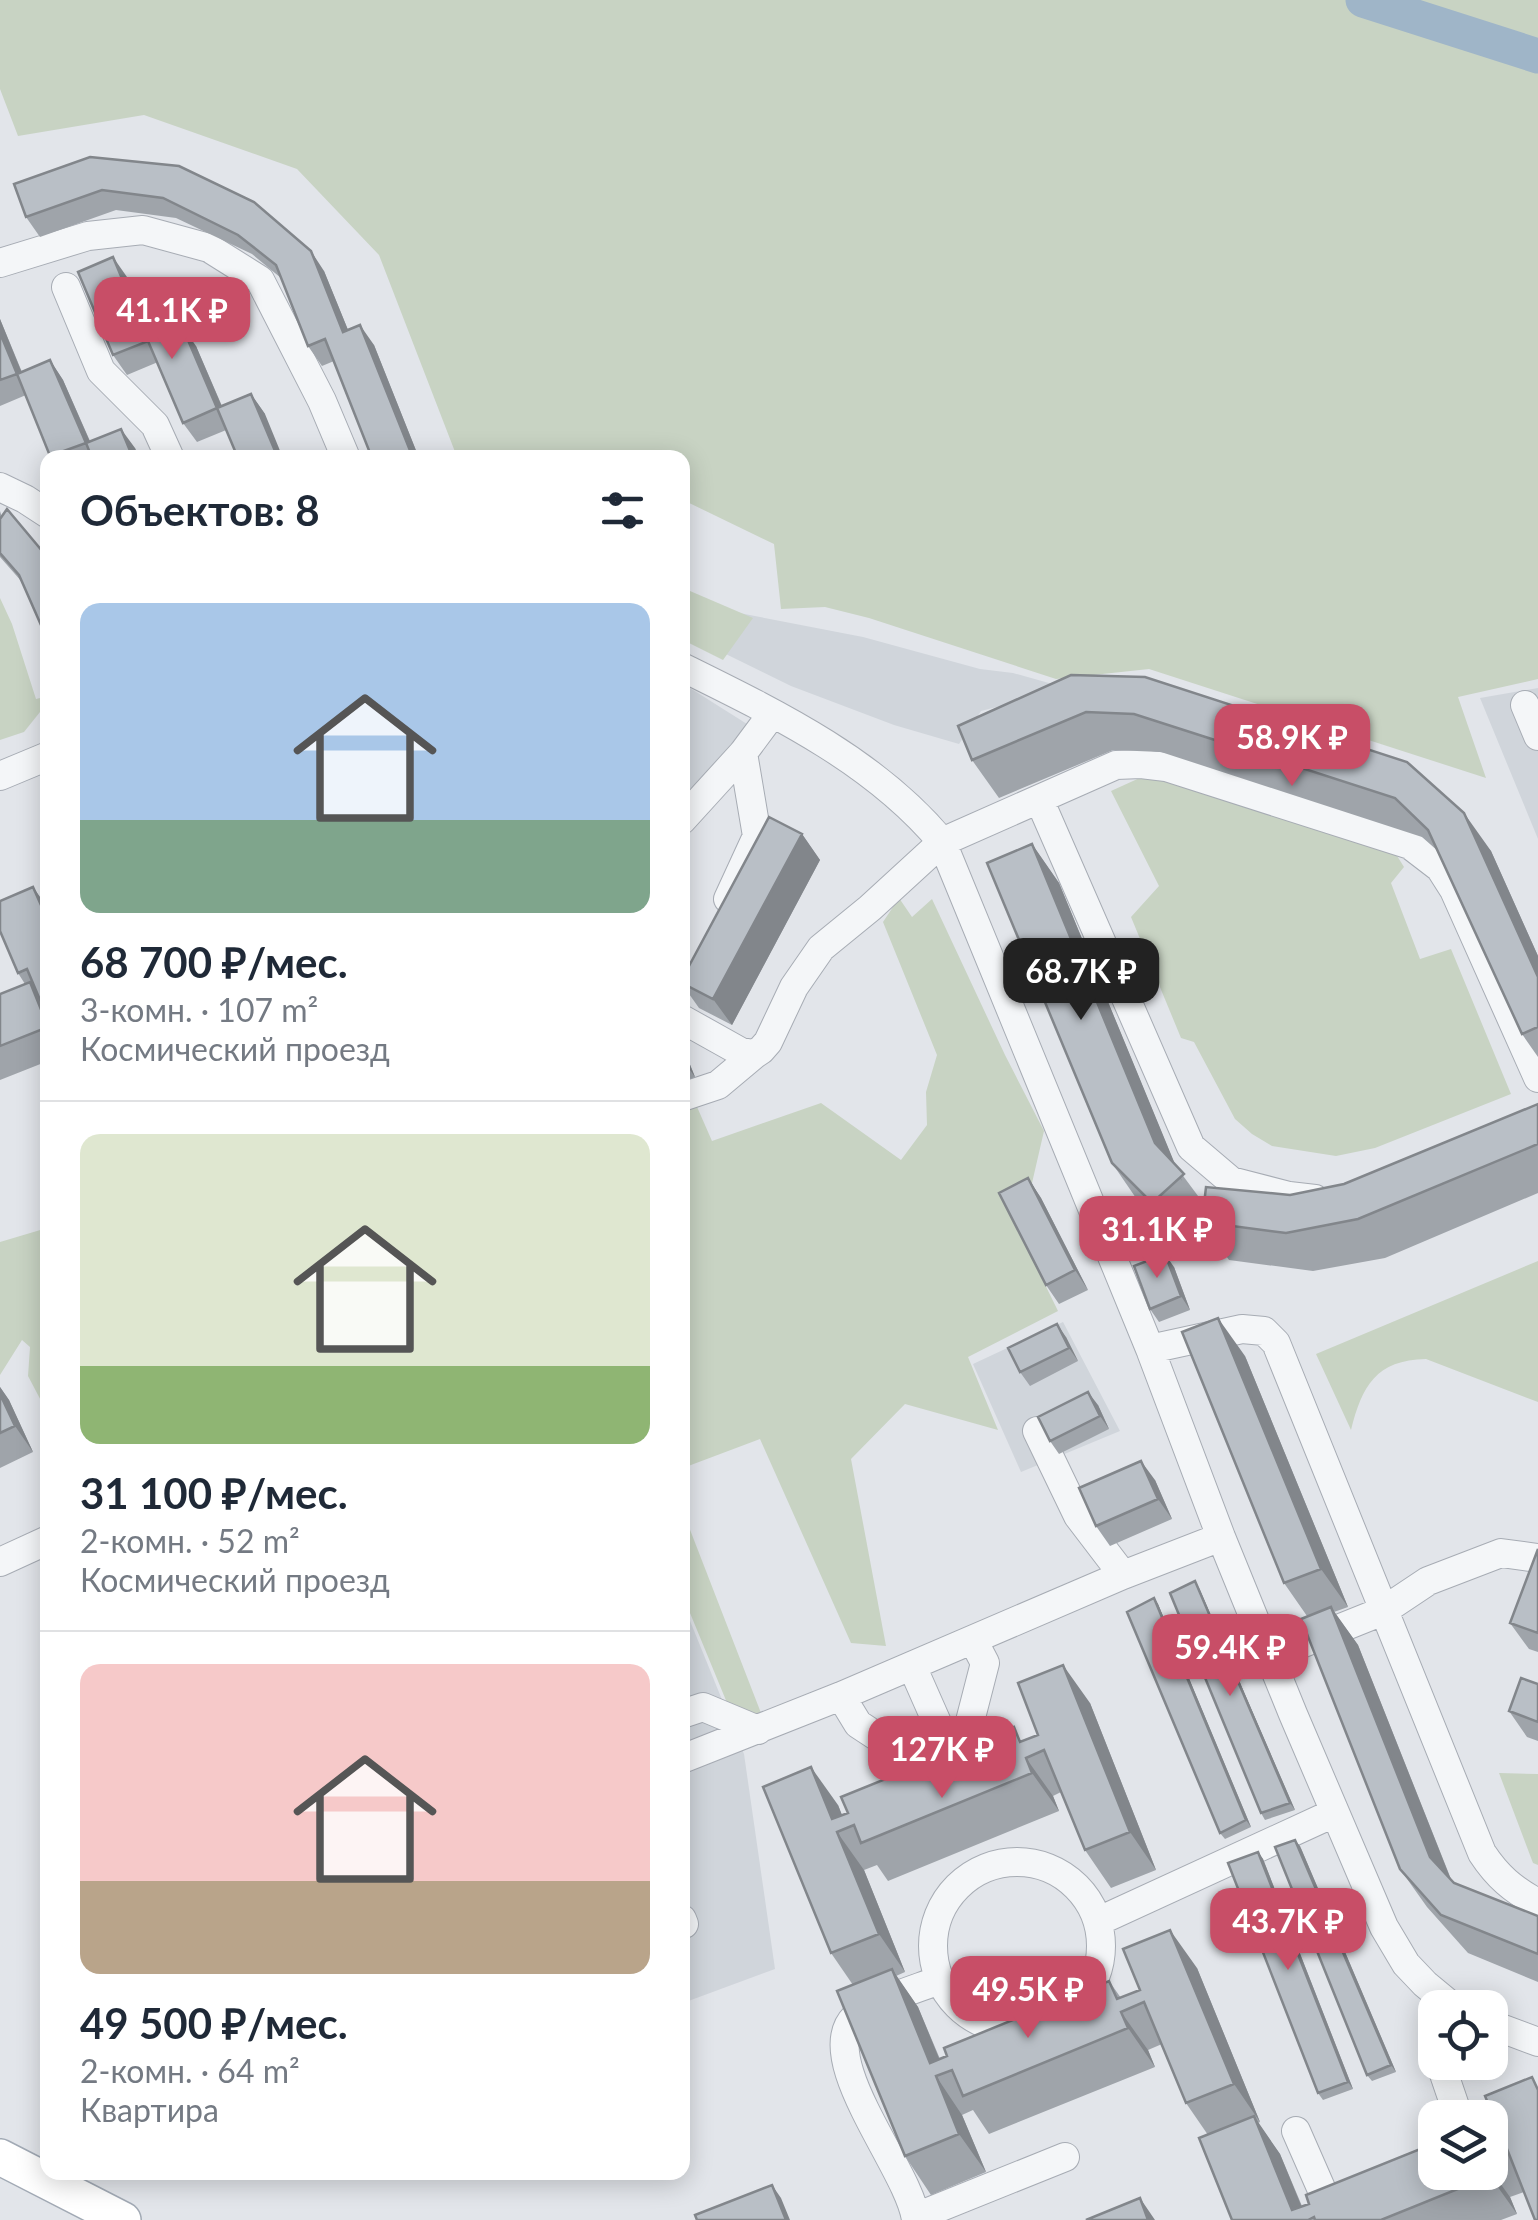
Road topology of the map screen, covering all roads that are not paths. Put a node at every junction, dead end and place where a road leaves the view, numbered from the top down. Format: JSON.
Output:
{"nodes":[{"id":1,"x":0,"y":262,"type":"edge"},
{"id":2,"x":66,"y":288,"type":"dead end"},
{"id":3,"x":167,"y":450,"type":"edge"},
{"id":4,"x":343,"y":450,"type":"edge"},
{"id":5,"x":0,"y":486,"type":"edge"},
{"id":6,"x":40,"y":509,"type":"edge"},
{"id":7,"x":690,"y":671,"type":"edge"},
{"id":8,"x":1525,"y":705,"type":"dead end"},
{"id":9,"x":772,"y":714,"type":"junction"},
{"id":10,"x":1538,"y":736,"type":"edge"},
{"id":11,"x":743,"y":753,"type":"junction"},
{"id":12,"x":40,"y":759,"type":"edge"},
{"id":13,"x":0,"y":776,"type":"edge"},
{"id":14,"x":1039,"y":798,"type":"junction"},
{"id":15,"x":690,"y":811,"type":"edge"},
{"id":16,"x":942,"y":842,"type":"junction"},
{"id":17,"x":720,"y":919,"type":"edge"},
{"id":18,"x":690,"y":1024,"type":"edge"},
{"id":19,"x":754,"y":1054,"type":"junction"},
{"id":20,"x":1538,"y":1078,"type":"edge"},
{"id":21,"x":690,"y":1094,"type":"edge"},
{"id":22,"x":1339,"y":1201,"type":"edge"},
{"id":23,"x":1150,"y":1349,"type":"junction"},
{"id":24,"x":1037,"y":1432,"type":"edge"},
{"id":25,"x":1222,"y":1537,"type":"junction"},
{"id":26,"x":40,"y":1544,"type":"edge"},
{"id":27,"x":1538,"y":1558,"type":"edge"},
{"id":28,"x":0,"y":1562,"type":"edge"},
{"id":29,"x":1123,"y":1574,"type":"junction"},
{"id":30,"x":1384,"y":1611,"type":"junction"},
{"id":31,"x":973,"y":1640,"type":"junction"},
{"id":32,"x":1271,"y":1656,"type":"junction"},
{"id":33,"x":912,"y":1666,"type":"junction"},
{"id":34,"x":841,"y":1696,"type":"junction"},
{"id":35,"x":690,"y":1711,"type":"edge"},
{"id":36,"x":758,"y":1730,"type":"junction"},
{"id":37,"x":946,"y":1743,"type":"junction"},
{"id":38,"x":690,"y":1756,"type":"edge"},
{"id":39,"x":1334,"y":1812,"type":"junction"},
{"id":40,"x":1538,"y":1903,"type":"edge"},
{"id":41,"x":1098,"y":1921,"type":"junction"},
{"id":42,"x":939,"y":1980,"type":"junction"},
{"id":43,"x":1432,"y":1990,"type":"edge"},
{"id":44,"x":1508,"y":2031,"type":"edge"},
{"id":45,"x":1538,"y":2042,"type":"edge"},
{"id":46,"x":1296,"y":2132,"type":"dead end"},
{"id":47,"x":1065,"y":2157,"type":"dead end"},
{"id":48,"x":0,"y":2158,"type":"edge"},
{"id":49,"x":40,"y":2178,"type":"edge"},
{"id":50,"x":44,"y":2180,"type":"edge"},
{"id":51,"x":1364,"y":2188,"type":"edge"},
{"id":52,"x":916,"y":2219,"type":"edge"},
{"id":53,"x":123,"y":2220,"type":"edge"}],
"edges":[{"from":1,"to":4,"type":"street"},
{"from":2,"to":3,"type":"street"},
{"from":5,"to":6,"type":"street"},
{"from":7,"to":9,"type":"street"},
{"from":8,"to":10,"type":"street"},
{"from":9,"to":11,"type":"street"},
{"from":9,"to":16,"type":"street"},
{"from":11,"to":15,"type":"street"},
{"from":11,"to":17,"type":"street"},
{"from":12,"to":13,"type":"street"},
{"from":14,"to":16,"type":"street"},
{"from":14,"to":20,"type":"street"},
{"from":14,"to":22,"type":"street"},
{"from":16,"to":19,"type":"street"},
{"from":16,"to":23,"type":"street"},
{"from":18,"to":19,"type":"street"},
{"from":19,"to":21,"type":"street"},
{"from":23,"to":25,"type":"street"},
{"from":23,"to":30,"type":"street"},
{"from":24,"to":29,"type":"street"},
{"from":25,"to":29,"type":"street"},
{"from":25,"to":32,"type":"street"},
{"from":26,"to":28,"type":"street"},
{"from":27,"to":30,"type":"street"},
{"from":29,"to":31,"type":"street"},
{"from":30,"to":32,"type":"street"},
{"from":30,"to":40,"type":"street"},
{"from":31,"to":33,"type":"street"},
{"from":31,"to":37,"type":"street"},
{"from":32,"to":39,"type":"street"},
{"from":33,"to":34,"type":"street"},
{"from":33,"to":37,"type":"street"},
{"from":34,"to":36,"type":"street"},
{"from":34,"to":37,"type":"street"},
{"from":35,"to":36,"type":"street"},
{"from":36,"to":38,"type":"street"},
{"from":39,"to":41,"type":"street"},
{"from":39,"to":43,"type":"street"},
{"from":41,"to":42,"type":"street"},
{"from":41,"to":42,"type":"street"},
{"from":42,"to":52,"type":"street"},
{"from":44,"to":45,"type":"street"},
{"from":46,"to":51,"type":"street"},
{"from":47,"to":52,"type":"street"},
{"from":48,"to":49,"type":"main road"},
{"from":50,"to":53,"type":"main road"}]}
